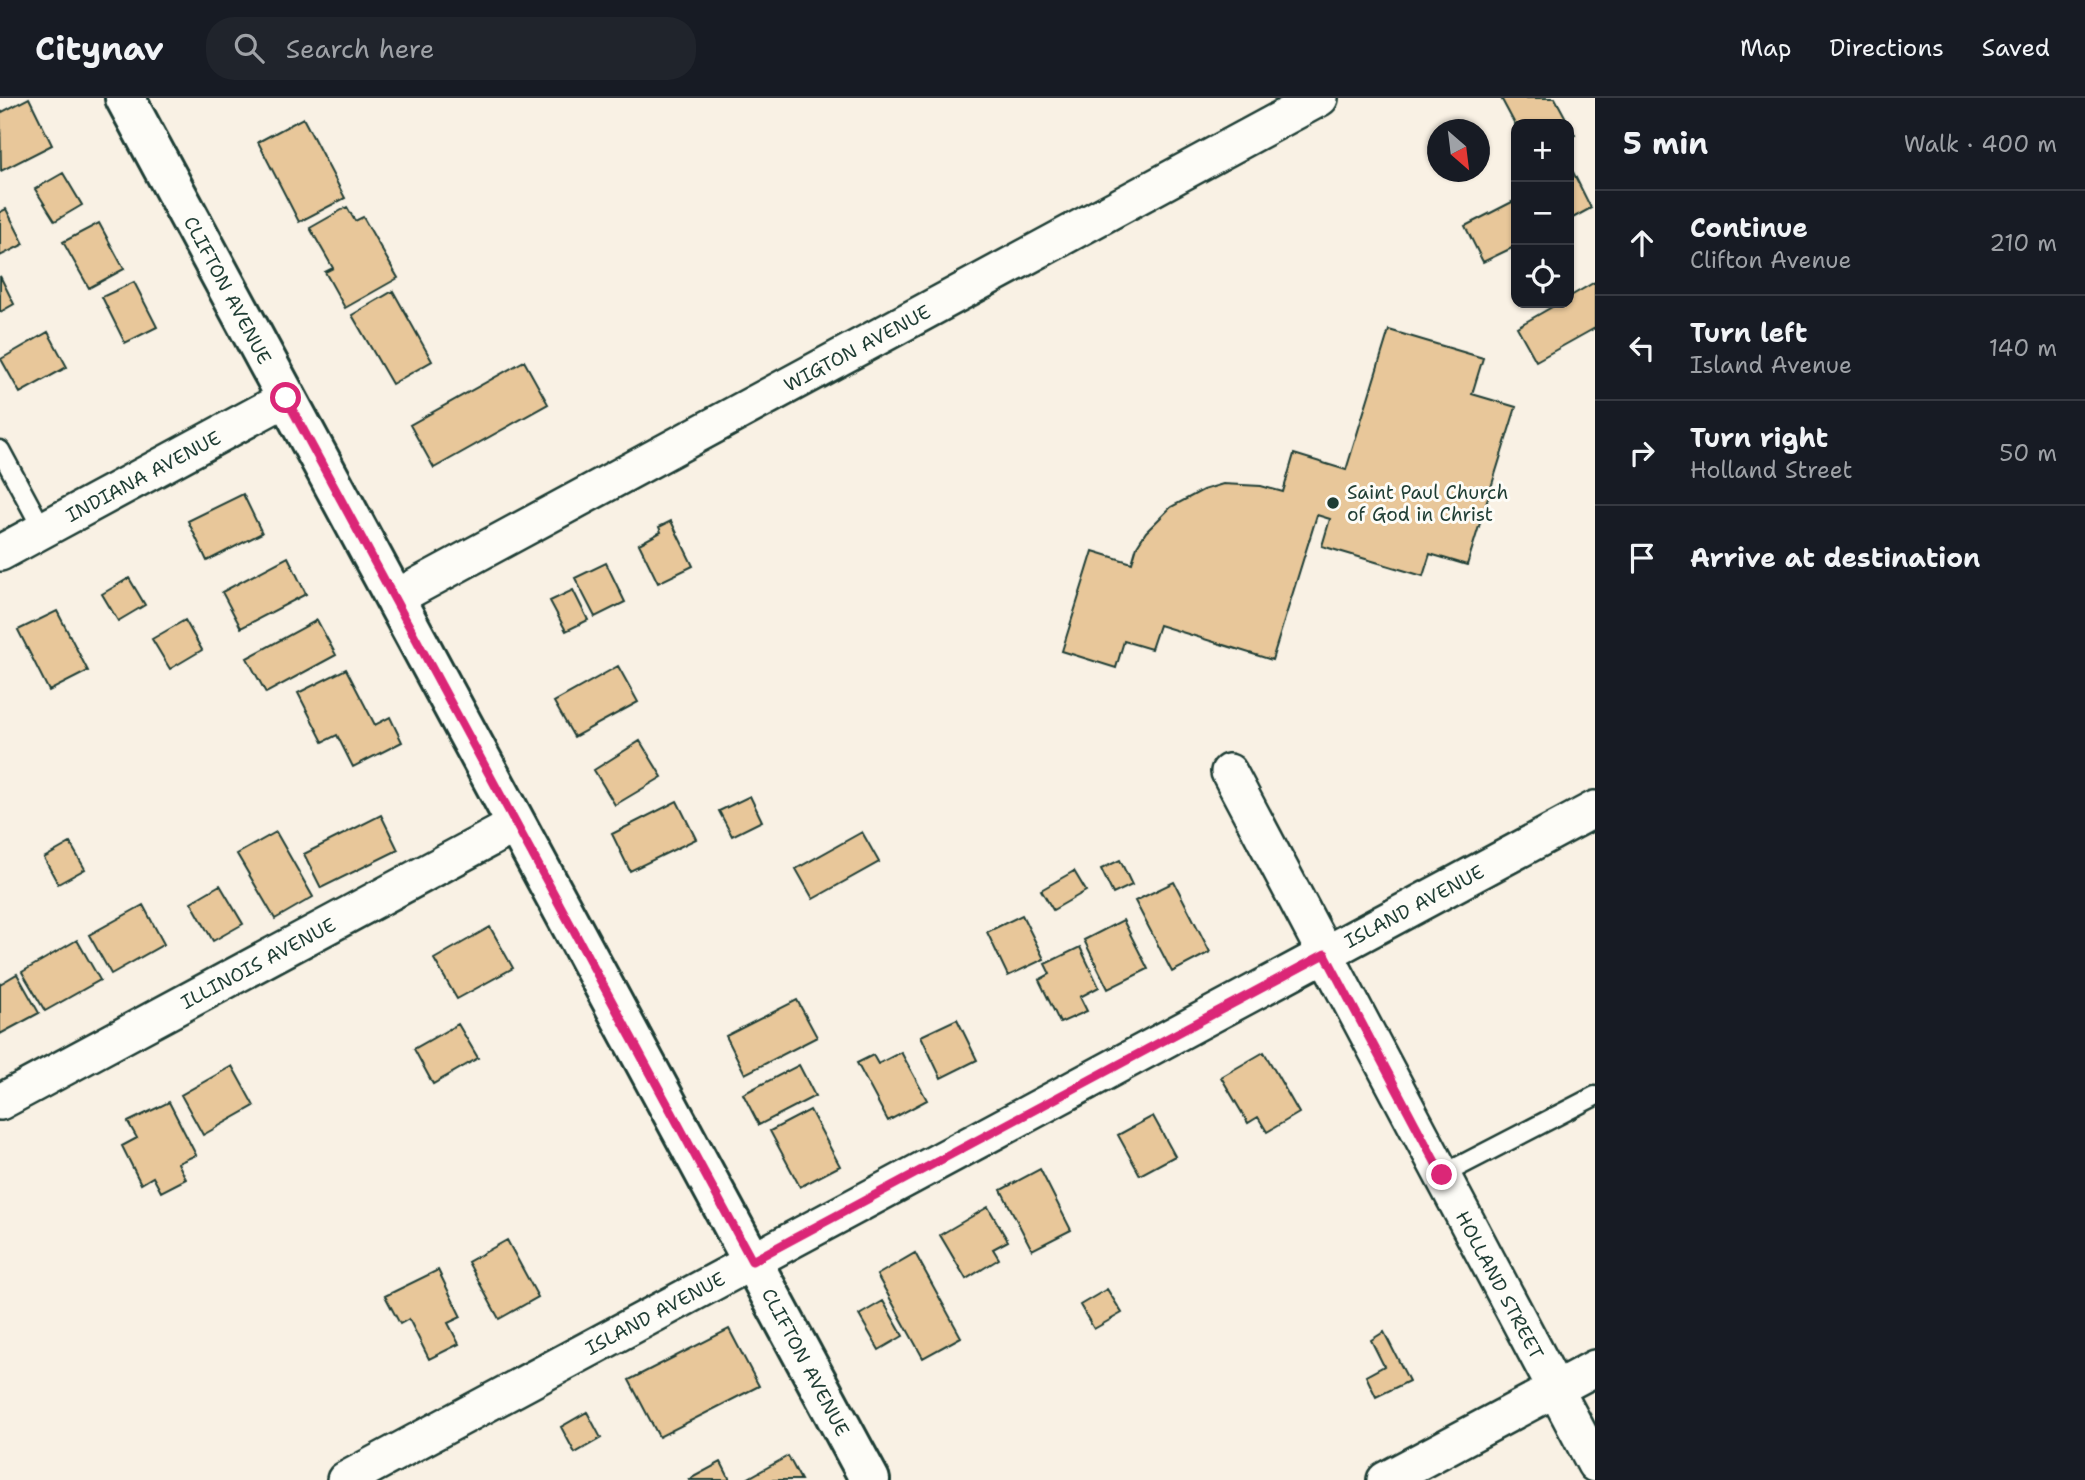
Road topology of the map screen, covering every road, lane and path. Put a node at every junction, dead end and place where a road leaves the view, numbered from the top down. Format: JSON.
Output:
{"nodes":[{"id":1,"x":125,"y":98,"type":"edge"},
{"id":2,"x":1320,"y":98,"type":"edge"},
{"id":3,"x":286,"y":398,"type":"junction"},
{"id":4,"x":0,"y":450,"type":"edge"},
{"id":5,"x":43,"y":530,"type":"junction"},
{"id":6,"x":0,"y":553,"type":"edge"},
{"id":7,"x":395,"y":598,"type":"junction"},
{"id":8,"x":1229,"y":772,"type":"dead end"},
{"id":9,"x":1595,"y":809,"type":"edge"},
{"id":10,"x":517,"y":824,"type":"junction"},
{"id":11,"x":1325,"y":954,"type":"junction"},
{"id":12,"x":1595,"y":1096,"type":"edge"},
{"id":13,"x":0,"y":1102,"type":"edge"},
{"id":14,"x":1442,"y":1175,"type":"junction"},
{"id":15,"x":752,"y":1261,"type":"junction"},
{"id":16,"x":1595,"y":1368,"type":"edge"},
{"id":17,"x":1555,"y":1389,"type":"junction"},
{"id":18,"x":1595,"y":1464,"type":"edge"},
{"id":19,"x":345,"y":1480,"type":"edge"},
{"id":20,"x":870,"y":1480,"type":"edge"},
{"id":21,"x":1385,"y":1480,"type":"edge"}],
"edges":[{"from":1,"to":3,"type":"street","name":"CLIFTON AVENUE"},
{"from":2,"to":7,"type":"street","name":"WIGTON AVENUE"},
{"from":3,"to":5,"type":"street","name":"INDIANA AVENUE"},
{"from":3,"to":7,"type":"street","name":"CLIFTON AVENUE"},
{"from":4,"to":5,"type":"lane"},
{"from":5,"to":6,"type":"street","name":"INDIANA AVENUE"},
{"from":7,"to":10,"type":"street","name":"CLIFTON AVENUE"},
{"from":8,"to":11,"type":"street","name":"HOLLAND STREET"},
{"from":9,"to":11,"type":"street","name":"ISLAND AVENUE"},
{"from":10,"to":13,"type":"street","name":"ILLINOIS AVENUE"},
{"from":10,"to":15,"type":"street","name":"CLIFTON AVENUE"},
{"from":11,"to":14,"type":"street","name":"HOLLAND STREET"},
{"from":11,"to":15,"type":"street","name":"ISLAND AVENUE"},
{"from":12,"to":14,"type":"lane"},
{"from":14,"to":17,"type":"street","name":"HOLLAND STREET"},
{"from":15,"to":19,"type":"street","name":"ISLAND AVENUE"},
{"from":15,"to":20,"type":"street","name":"CLIFTON AVENUE"},
{"from":16,"to":17,"type":"street"},
{"from":17,"to":18,"type":"street","name":"HOLLAND STREET"},
{"from":17,"to":21,"type":"street"}]}
